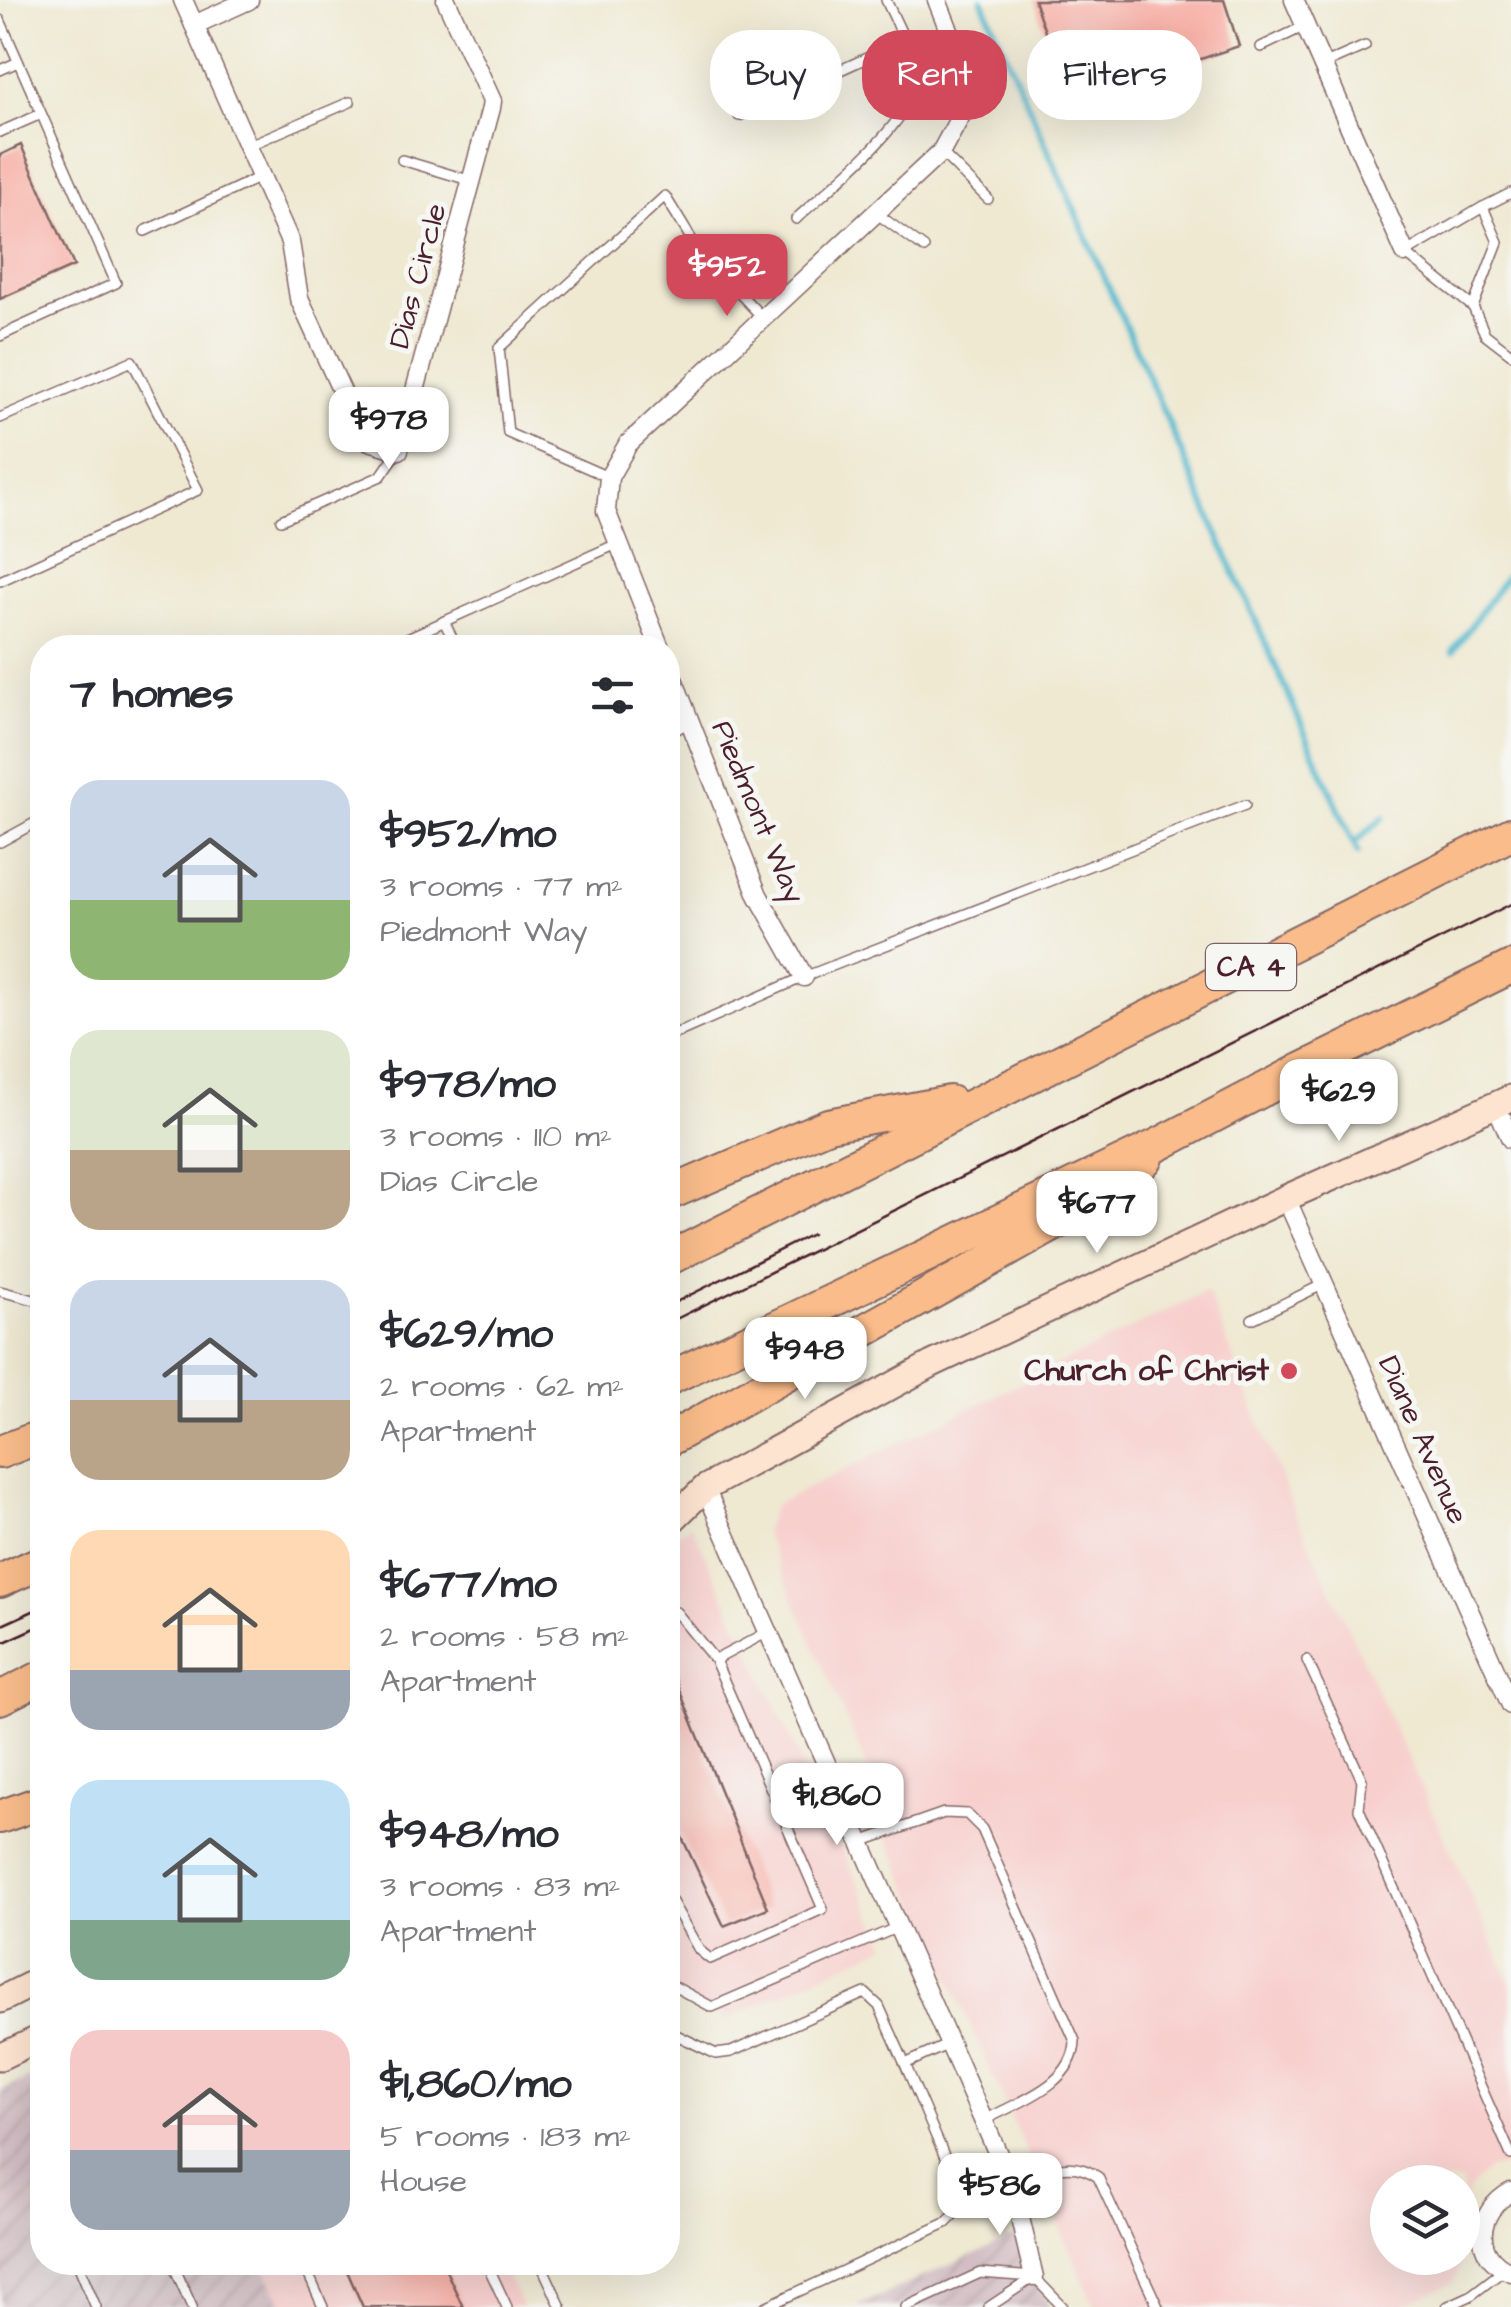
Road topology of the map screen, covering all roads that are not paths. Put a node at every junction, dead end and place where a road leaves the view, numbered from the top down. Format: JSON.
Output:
{"nodes":[{"id":1,"x":183,"y":0,"type":"edge"},
{"id":2,"x":249,"y":0,"type":"edge"},
{"id":3,"x":446,"y":0,"type":"edge"},
{"id":4,"x":886,"y":0,"type":"edge"},
{"id":5,"x":937,"y":0,"type":"edge"},
{"id":6,"x":1294,"y":0,"type":"edge"},
{"id":7,"x":0,"y":20,"type":"edge"},
{"id":8,"x":194,"y":25,"type":"junction"},
{"id":9,"x":1305,"y":26,"type":"junction"},
{"id":10,"x":899,"y":30,"type":"edge"},
{"id":11,"x":1365,"y":46,"type":"dead end"},
{"id":12,"x":1261,"y":47,"type":"dead end"},
{"id":13,"x":18,"y":62,"type":"junction"},
{"id":14,"x":1322,"y":65,"type":"junction"},
{"id":15,"x":0,"y":70,"type":"edge"},
{"id":16,"x":350,"y":102,"type":"dead end"},
{"id":17,"x":41,"y":114,"type":"junction"},
{"id":18,"x":898,"y":120,"type":"edge"},
{"id":19,"x":0,"y":132,"type":"edge"},
{"id":20,"x":246,"y":146,"type":"junction"},
{"id":21,"x":941,"y":152,"type":"junction"},
{"id":22,"x":402,"y":160,"type":"dead end"},
{"id":23,"x":260,"y":177,"type":"junction"},
{"id":24,"x":472,"y":181,"type":"junction"},
{"id":25,"x":1511,"y":193,"type":"edge"},
{"id":26,"x":988,"y":199,"type":"dead end"},
{"id":27,"x":1482,"y":208,"type":"junction"},
{"id":28,"x":876,"y":212,"type":"junction"},
{"id":29,"x":796,"y":219,"type":"dead end"},
{"id":30,"x":145,"y":231,"type":"dead end"},
{"id":31,"x":924,"y":248,"type":"dead end"},
{"id":32,"x":1405,"y":253,"type":"junction"},
{"id":33,"x":1473,"y":306,"type":"junction"},
{"id":34,"x":763,"y":318,"type":"junction"},
{"id":35,"x":0,"y":336,"type":"edge"},
{"id":36,"x":1511,"y":354,"type":"edge"},
{"id":37,"x":0,"y":418,"type":"edge"},
{"id":38,"x":399,"y":450,"type":"junction"},
{"id":39,"x":609,"y":478,"type":"junction"},
{"id":40,"x":281,"y":520,"type":"dead end"},
{"id":41,"x":619,"y":543,"type":"junction"},
{"id":42,"x":0,"y":581,"type":"edge"},
{"id":43,"x":444,"y":621,"type":"junction"},
{"id":44,"x":413,"y":635,"type":"edge"},
{"id":45,"x":450,"y":635,"type":"edge"},
{"id":46,"x":655,"y":635,"type":"edge"},
{"id":47,"x":680,"y":697,"type":"edge"},
{"id":48,"x":690,"y":722,"type":"junction"},
{"id":49,"x":680,"y":728,"type":"edge"},
{"id":50,"x":1246,"y":805,"type":"dead end"},
{"id":51,"x":30,"y":826,"type":"edge"},
{"id":52,"x":1511,"y":834,"type":"edge"},
{"id":53,"x":0,"y":842,"type":"edge"},
{"id":54,"x":1511,"y":966,"type":"edge"},
{"id":55,"x":804,"y":978,"type":"junction"},
{"id":56,"x":680,"y":1033,"type":"edge"},
{"id":57,"x":989,"y":1095,"type":"junction"},
{"id":58,"x":1503,"y":1102,"type":"edge"},
{"id":59,"x":1511,"y":1138,"type":"edge"},
{"id":60,"x":1160,"y":1144,"type":"junction"},
{"id":61,"x":680,"y":1189,"type":"edge"},
{"id":62,"x":1286,"y":1198,"type":"junction"},
{"id":63,"x":680,"y":1253,"type":"edge"},
{"id":64,"x":1324,"y":1284,"type":"junction"},
{"id":65,"x":0,"y":1290,"type":"edge"},
{"id":66,"x":30,"y":1299,"type":"edge"},
{"id":67,"x":1252,"y":1319,"type":"dead end"},
{"id":68,"x":680,"y":1373,"type":"edge"},
{"id":69,"x":680,"y":1433,"type":"edge"},
{"id":70,"x":30,"y":1441,"type":"edge"},
{"id":71,"x":0,"y":1452,"type":"edge"},
{"id":72,"x":706,"y":1488,"type":"junction"},
{"id":73,"x":680,"y":1494,"type":"edge"},
{"id":74,"x":680,"y":1513,"type":"edge"},
{"id":75,"x":30,"y":1567,"type":"edge"},
{"id":76,"x":0,"y":1581,"type":"edge"},
{"id":77,"x":680,"y":1617,"type":"edge"},
{"id":78,"x":768,"y":1632,"type":"junction"},
{"id":79,"x":715,"y":1660,"type":"junction"},
{"id":80,"x":1307,"y":1660,"type":"dead end"},
{"id":81,"x":30,"y":1684,"type":"edge"},
{"id":82,"x":0,"y":1698,"type":"edge"},
{"id":83,"x":1511,"y":1704,"type":"edge"},
{"id":84,"x":30,"y":1806,"type":"edge"},
{"id":85,"x":0,"y":1817,"type":"edge"},
{"id":86,"x":861,"y":1842,"type":"junction"},
{"id":87,"x":680,"y":1916,"type":"edge"},
{"id":88,"x":898,"y":1927,"type":"junction"},
{"id":89,"x":30,"y":1985,"type":"edge"},
{"id":90,"x":680,"y":1990,"type":"edge"},
{"id":91,"x":0,"y":2000,"type":"edge"},
{"id":92,"x":680,"y":2037,"type":"edge"},
{"id":93,"x":30,"y":2043,"type":"edge"},
{"id":94,"x":949,"y":2044,"type":"junction"},
{"id":95,"x":0,"y":2057,"type":"edge"},
{"id":96,"x":905,"y":2064,"type":"junction"},
{"id":97,"x":983,"y":2121,"type":"junction"},
{"id":98,"x":1511,"y":2155,"type":"edge"},
{"id":99,"x":1013,"y":2188,"type":"junction"},
{"id":100,"x":1511,"y":2192,"type":"edge"},
{"id":101,"x":1508,"y":2271,"type":"edge"},
{"id":102,"x":82,"y":2275,"type":"edge"},
{"id":103,"x":178,"y":2275,"type":"edge"},
{"id":104,"x":309,"y":2275,"type":"edge"},
{"id":105,"x":492,"y":2275,"type":"edge"},
{"id":106,"x":546,"y":2275,"type":"edge"},
{"id":107,"x":1034,"y":2277,"type":"junction"},
{"id":108,"x":96,"y":2307,"type":"edge"},
{"id":109,"x":192,"y":2307,"type":"edge"},
{"id":110,"x":324,"y":2307,"type":"edge"},
{"id":111,"x":506,"y":2307,"type":"edge"},
{"id":112,"x":561,"y":2307,"type":"edge"},
{"id":113,"x":765,"y":2307,"type":"edge"},
{"id":114,"x":906,"y":2307,"type":"edge"},
{"id":115,"x":989,"y":2307,"type":"edge"},
{"id":116,"x":1062,"y":2307,"type":"edge"},
{"id":117,"x":1158,"y":2307,"type":"edge"},
{"id":118,"x":1446,"y":2307,"type":"edge"}],
"edges":[{"from":1,"to":8,"type":"street"},
{"from":2,"to":8,"type":"street"},
{"from":3,"to":24,"type":"street","name":"Dias Circle"},
{"from":4,"to":10,"type":"lane"},
{"from":5,"to":21,"type":"street"},
{"from":6,"to":9,"type":"street"},
{"from":7,"to":13,"type":"lane"},
{"from":8,"to":20,"type":"street"},
{"from":9,"to":12,"type":"lane"},
{"from":9,"to":14,"type":"street"},
{"from":11,"to":14,"type":"lane"},
{"from":13,"to":15,"type":"lane"},
{"from":13,"to":17,"type":"lane"},
{"from":14,"to":32,"type":"street"},
{"from":16,"to":20,"type":"lane"},
{"from":17,"to":19,"type":"lane"},
{"from":17,"to":35,"type":"lane"},
{"from":18,"to":29,"type":"lane"},
{"from":20,"to":23,"type":"street"},
{"from":21,"to":26,"type":"lane"},
{"from":21,"to":28,"type":"street"},
{"from":22,"to":24,"type":"lane"},
{"from":23,"to":30,"type":"lane"},
{"from":23,"to":38,"type":"street"},
{"from":24,"to":38,"type":"street","name":"Dias Circle"},
{"from":25,"to":27,"type":"lane"},
{"from":27,"to":32,"type":"lane"},
{"from":27,"to":33,"type":"lane"},
{"from":28,"to":31,"type":"lane"},
{"from":28,"to":34,"type":"street"},
{"from":32,"to":33,"type":"lane"},
{"from":33,"to":36,"type":"lane"},
{"from":34,"to":39,"type":"street"},
{"from":34,"to":39,"type":"lane"},
{"from":37,"to":42,"type":"lane"},
{"from":38,"to":40,"type":"lane"},
{"from":39,"to":41,"type":"street"},
{"from":41,"to":43,"type":"lane"},
{"from":41,"to":46,"type":"street"},
{"from":43,"to":44,"type":"lane"},
{"from":43,"to":45,"type":"lane"},
{"from":47,"to":48,"type":"street","name":"Piedmont Way"},
{"from":48,"to":49,"type":"lane"},
{"from":48,"to":55,"type":"street","name":"Piedmont Way"},
{"from":50,"to":55,"type":"lane"},
{"from":51,"to":53,"type":"lane"},
{"from":52,"to":57,"type":"highway","number":"CA 4"},
{"from":54,"to":60,"type":"highway"},
{"from":55,"to":56,"type":"lane"},
{"from":57,"to":61,"type":"highway"},
{"from":57,"to":63,"type":"highway","number":"CA 4"},
{"from":58,"to":59,"type":"street"},
{"from":58,"to":62,"type":"main road"},
{"from":60,"to":68,"type":"highway"},
{"from":60,"to":69,"type":"highway"},
{"from":62,"to":64,"type":"street","name":"Diane Avenue"},
{"from":62,"to":72,"type":"main road"},
{"from":64,"to":67,"type":"lane"},
{"from":64,"to":83,"type":"street","name":"Diane Avenue"},
{"from":65,"to":66,"type":"lane"},
{"from":70,"to":71,"type":"highway"},
{"from":72,"to":73,"type":"main road"},
{"from":72,"to":74,"type":"main road"},
{"from":72,"to":78,"type":"street"},
{"from":75,"to":76,"type":"highway"},
{"from":77,"to":79,"type":"lane"},
{"from":78,"to":79,"type":"lane"},
{"from":78,"to":86,"type":"street"},
{"from":79,"to":87,"type":"lane"},
{"from":80,"to":98,"type":"lane"},
{"from":81,"to":82,"type":"highway"},
{"from":84,"to":85,"type":"highway"},
{"from":86,"to":88,"type":"street"},
{"from":86,"to":97,"type":"lane"},
{"from":88,"to":90,"type":"lane"},
{"from":88,"to":94,"type":"street"},
{"from":89,"to":91,"type":"main road"},
{"from":92,"to":96,"type":"lane"},
{"from":93,"to":95,"type":"main road"},
{"from":94,"to":96,"type":"lane"},
{"from":94,"to":97,"type":"street"},
{"from":96,"to":113,"type":"lane"},
{"from":97,"to":99,"type":"street"},
{"from":99,"to":107,"type":"street"},
{"from":99,"to":117,"type":"lane"},
{"from":100,"to":101,"type":"street"},
{"from":101,"to":118,"type":"lane"},
{"from":102,"to":108,"type":"lane"},
{"from":103,"to":109,"type":"lane"},
{"from":104,"to":110,"type":"lane"},
{"from":105,"to":111,"type":"lane"},
{"from":106,"to":112,"type":"lane"},
{"from":107,"to":114,"type":"lane"},
{"from":107,"to":115,"type":"lane"},
{"from":107,"to":116,"type":"lane"}]}
